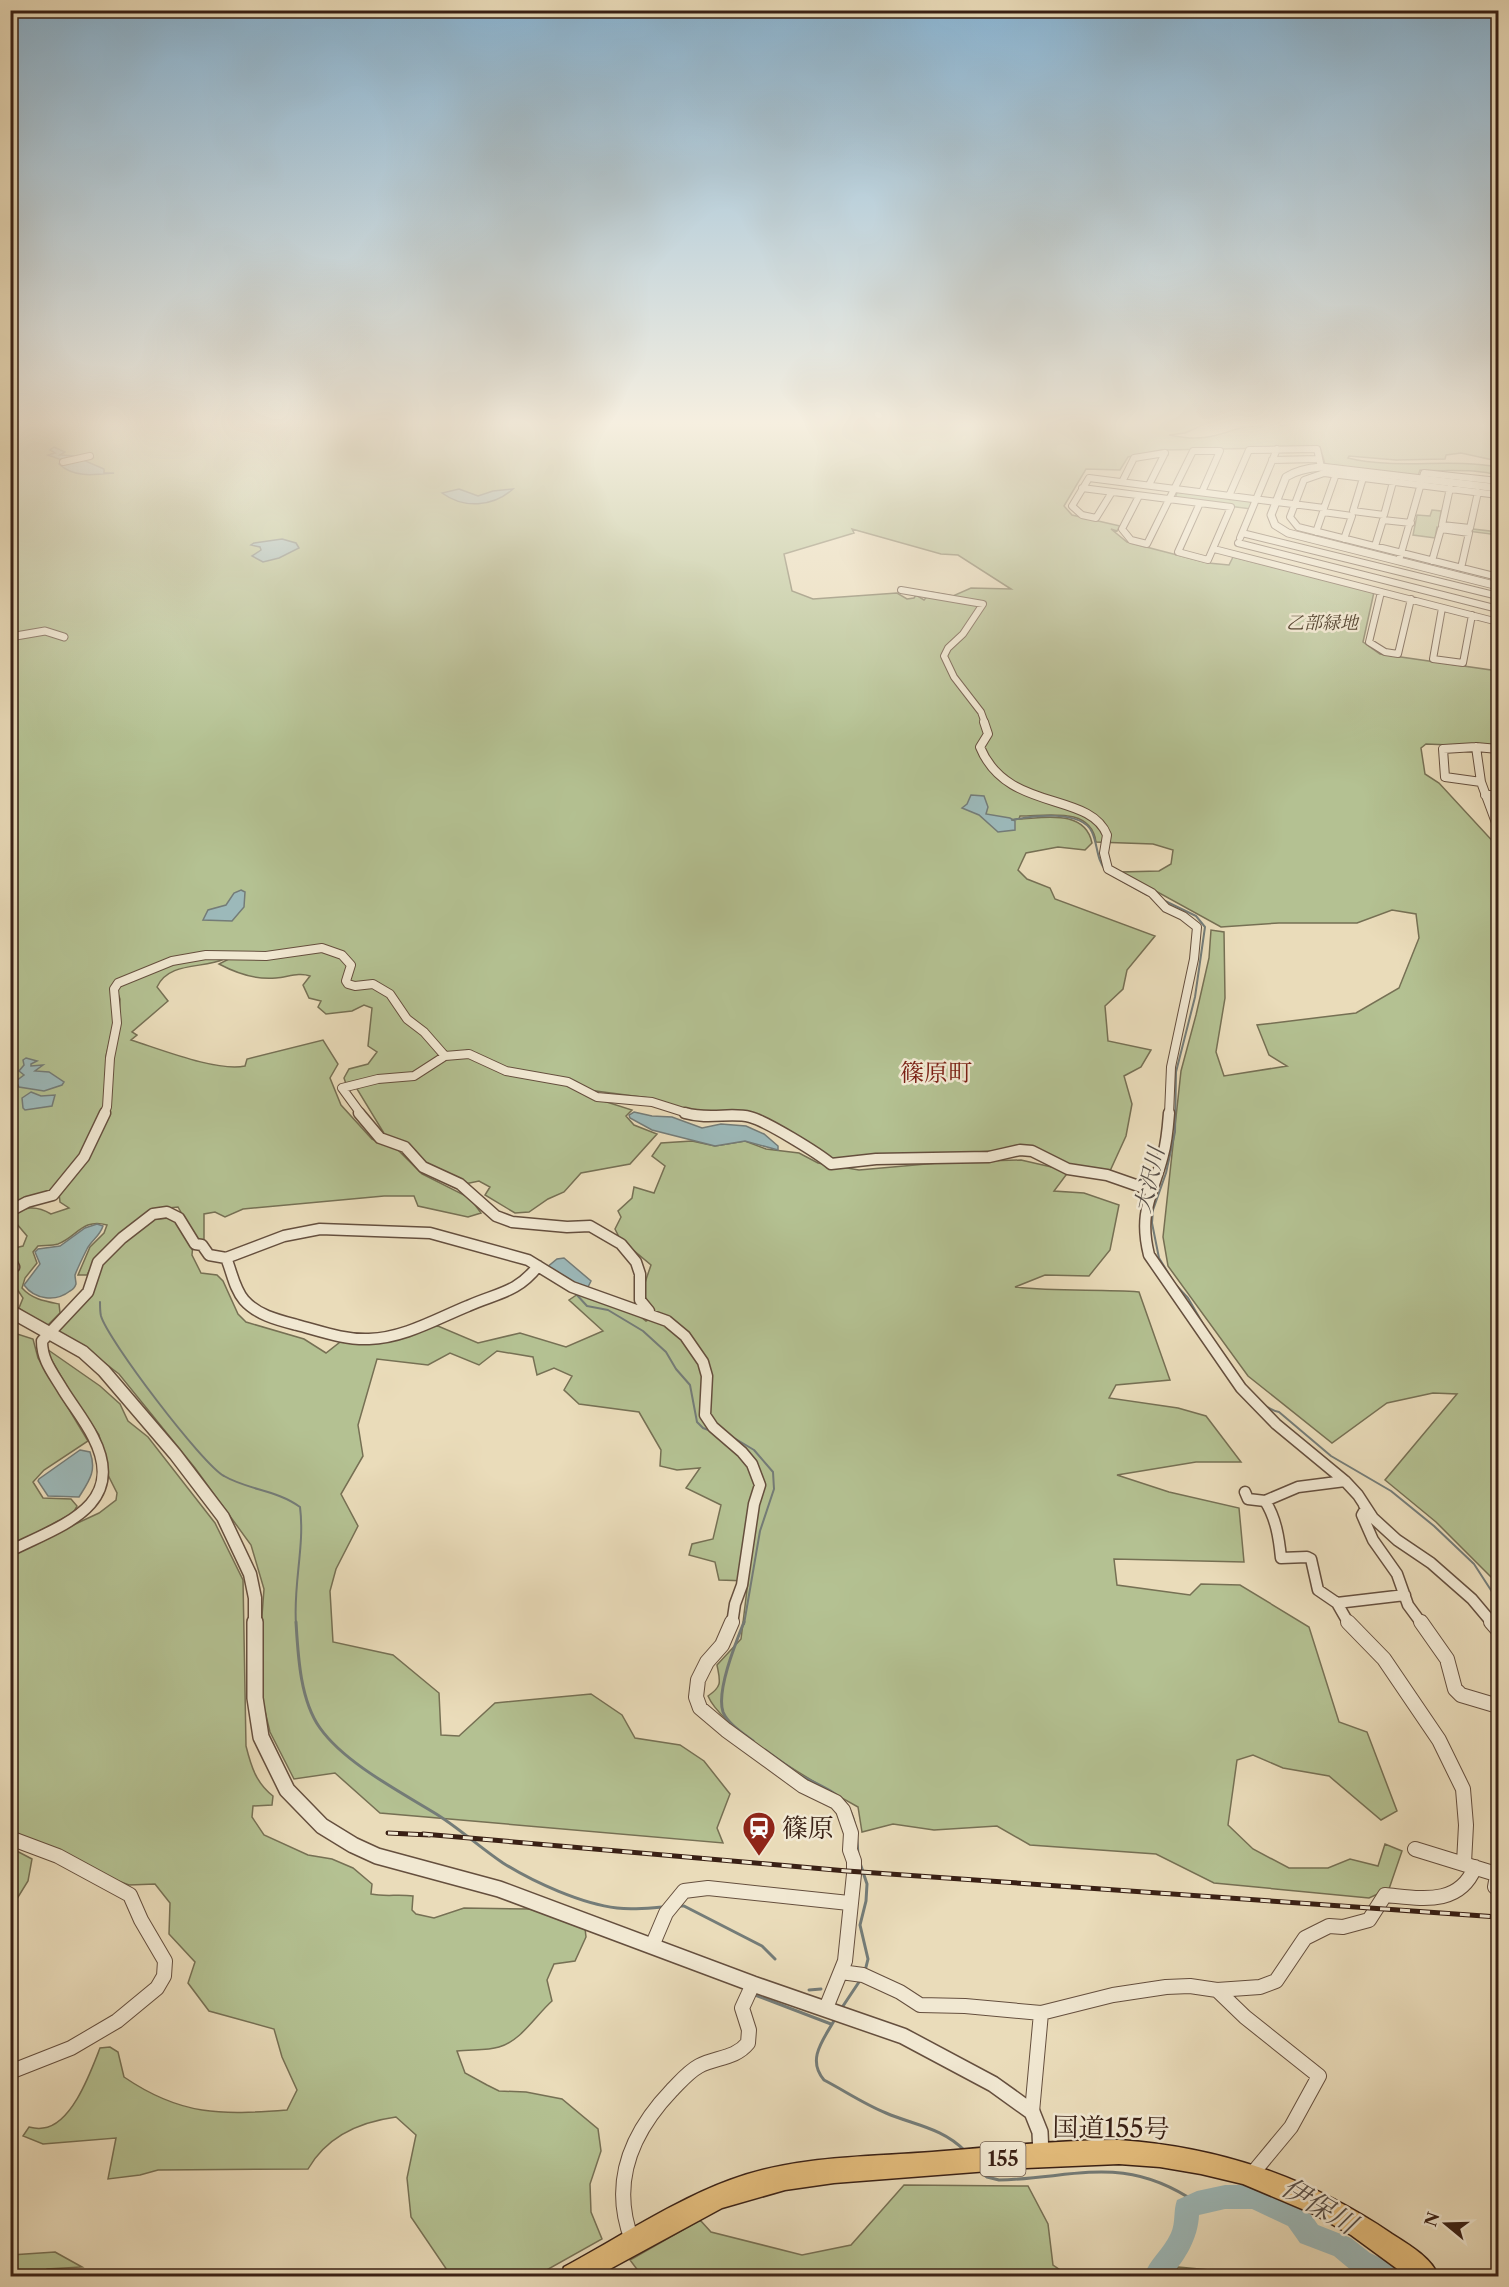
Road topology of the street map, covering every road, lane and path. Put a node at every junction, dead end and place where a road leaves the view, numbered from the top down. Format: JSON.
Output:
{"nodes":[{"id":1,"x":1123,"y":530,"type":"edge"},
{"id":2,"x":1154,"y":530,"type":"edge"},
{"id":3,"x":1188,"y":530,"type":"edge"},
{"id":4,"x":1222,"y":530,"type":"edge"},
{"id":5,"x":1243,"y":530,"type":"edge"},
{"id":6,"x":1285,"y":530,"type":"edge"},
{"id":7,"x":1308,"y":530,"type":"edge"},
{"id":8,"x":1347,"y":530,"type":"edge"},
{"id":9,"x":1380,"y":530,"type":"edge"},
{"id":10,"x":1409,"y":530,"type":"edge"},
{"id":11,"x":1441,"y":530,"type":"edge"},
{"id":12,"x":1446,"y":530,"type":"edge"},
{"id":13,"x":1316,"y":532,"type":"joint"},
{"id":14,"x":1242,"y":533,"type":"junction"},
{"id":15,"x":1344,"y":539,"type":"junction"},
{"id":16,"x":1238,"y":543,"type":"junction"},
{"id":17,"x":1375,"y":546,"type":"junction"},
{"id":18,"x":1214,"y":549,"type":"junction"},
{"id":19,"x":1403,"y":553,"type":"junction"},
{"id":20,"x":1233,"y":554,"type":"junction"},
{"id":21,"x":1498,"y":557,"type":"edge"},
{"id":22,"x":1396,"y":560,"type":"junction"},
{"id":23,"x":1432,"y":561,"type":"junction"},
{"id":24,"x":1461,"y":568,"type":"junction"},
{"id":25,"x":1387,"y":569,"type":"junction"},
{"id":26,"x":1497,"y":577,"type":"edge"},
{"id":27,"x":1498,"y":585,"type":"edge"},
{"id":28,"x":901,"y":590,"type":"dead end"},
{"id":29,"x":1381,"y":592,"type":"junction"},
{"id":30,"x":1498,"y":596,"type":"edge"},
{"id":31,"x":1411,"y":600,"type":"junction"},
{"id":32,"x":1442,"y":608,"type":"junction"},
{"id":33,"x":1498,"y":609,"type":"edge"},
{"id":34,"x":1472,"y":615,"type":"junction"},
{"id":35,"x":1498,"y":622,"type":"edge"},
{"id":36,"x":10,"y":637,"type":"edge"},
{"id":37,"x":64,"y":637,"type":"dead end"},
{"id":38,"x":1476,"y":747,"type":"junction"},
{"id":39,"x":1498,"y":749,"type":"edge"},
{"id":40,"x":1481,"y":782,"type":"junction"},
{"id":41,"x":1485,"y":795,"type":"junction"},
{"id":42,"x":1498,"y":795,"type":"edge"},
{"id":43,"x":1498,"y":828,"type":"edge"},
{"id":44,"x":445,"y":1056,"type":"junction"},
{"id":45,"x":1150,"y":1190,"type":"junction"},
{"id":46,"x":10,"y":1211,"type":"edge"},
{"id":47,"x":226,"y":1258,"type":"junction"},
{"id":48,"x":10,"y":1259,"type":"edge"},
{"id":49,"x":538,"y":1266,"type":"junction"},
{"id":50,"x":10,"y":1271,"type":"edge"},
{"id":51,"x":10,"y":1311,"type":"edge"},
{"id":52,"x":650,"y":1313,"type":"junction"},
{"id":53,"x":48,"y":1334,"type":"junction"},
{"id":54,"x":1346,"y":1481,"type":"junction"},
{"id":55,"x":1245,"y":1492,"type":"dead end"},
{"id":56,"x":1358,"y":1495,"type":"junction"},
{"id":57,"x":1265,"y":1501,"type":"junction"},
{"id":58,"x":10,"y":1551,"type":"edge"},
{"id":59,"x":1405,"y":1595,"type":"junction"},
{"id":60,"x":1337,"y":1604,"type":"junction"},
{"id":61,"x":1498,"y":1630,"type":"edge"},
{"id":62,"x":1498,"y":1706,"type":"edge"},
{"id":63,"x":10,"y":1838,"type":"edge"},
{"id":64,"x":1415,"y":1849,"type":"dead end"},
{"id":65,"x":1470,"y":1865,"type":"junction"},
{"id":66,"x":1496,"y":1877,"type":"edge"},
{"id":67,"x":849,"y":1903,"type":"junction"},
{"id":68,"x":652,"y":1946,"type":"junction"},
{"id":69,"x":841,"y":1972,"type":"junction"},
{"id":70,"x":753,"y":1984,"type":"junction"},
{"id":71,"x":1217,"y":1990,"type":"junction"},
{"id":72,"x":826,"y":2008,"type":"junction"},
{"id":73,"x":1041,"y":2013,"type":"junction"},
{"id":74,"x":10,"y":2072,"type":"edge"},
{"id":75,"x":1032,"y":2112,"type":"junction"},
{"id":76,"x":1041,"y":2155,"type":"junction"},
{"id":77,"x":1252,"y":2174,"type":"junction"},
{"id":78,"x":633,"y":2242,"type":"junction"},
{"id":79,"x":573,"y":2277,"type":"edge"},
{"id":80,"x":1425,"y":2277,"type":"edge"}],
"edges":[{"from":1,"to":2,"type":"street"},
{"from":3,"to":18,"type":"street"},
{"from":4,"to":18,"type":"street"},
{"from":5,"to":14,"type":"street"},
{"from":6,"to":22,"type":"street"},
{"from":7,"to":13,"type":"street"},
{"from":8,"to":15,"type":"street"},
{"from":9,"to":17,"type":"street"},
{"from":10,"to":19,"type":"street"},
{"from":11,"to":23,"type":"street"},
{"from":12,"to":24,"type":"street"},
{"from":13,"to":15,"type":"street"},
{"from":14,"to":16,"type":"street"},
{"from":14,"to":25,"type":"street"},
{"from":15,"to":17,"type":"street"},
{"from":16,"to":20,"type":"street"},
{"from":16,"to":33,"type":"street"},
{"from":17,"to":19,"type":"street"},
{"from":18,"to":20,"type":"street"},
{"from":19,"to":22,"type":"street"},
{"from":19,"to":23,"type":"street"},
{"from":20,"to":29,"type":"street"},
{"from":21,"to":26,"type":"street"},
{"from":22,"to":25,"type":"street"},
{"from":22,"to":27,"type":"street"},
{"from":23,"to":24,"type":"street"},
{"from":24,"to":26,"type":"street"},
{"from":25,"to":30,"type":"street"},
{"from":28,"to":45,"type":"street"},
{"from":29,"to":31,"type":"street"},
{"from":29,"to":31,"type":"street"},
{"from":31,"to":32,"type":"street"},
{"from":32,"to":34,"type":"street"},
{"from":32,"to":34,"type":"street"},
{"from":34,"to":35,"type":"street"},
{"from":36,"to":37,"type":"street"},
{"from":38,"to":39,"type":"street"},
{"from":38,"to":40,"type":"street"},
{"from":38,"to":40,"type":"street"},
{"from":40,"to":41,"type":"street"},
{"from":41,"to":42,"type":"street"},
{"from":41,"to":43,"type":"street"},
{"from":44,"to":45,"type":"street"},
{"from":44,"to":46,"type":"street"},
{"from":44,"to":52,"type":"street"},
{"from":45,"to":54,"type":"street"},
{"from":47,"to":49,"type":"street"},
{"from":47,"to":49,"type":"street"},
{"from":47,"to":53,"type":"street"},
{"from":48,"to":50,"type":"street"},
{"from":49,"to":52,"type":"street"},
{"from":51,"to":53,"type":"street"},
{"from":52,"to":67,"type":"street"},
{"from":53,"to":58,"type":"street"},
{"from":53,"to":68,"type":"street"},
{"from":54,"to":56,"type":"street"},
{"from":54,"to":57,"type":"street"},
{"from":55,"to":57,"type":"street"},
{"from":56,"to":59,"type":"street"},
{"from":56,"to":61,"type":"street"},
{"from":57,"to":60,"type":"street"},
{"from":59,"to":60,"type":"street"},
{"from":59,"to":62,"type":"street"},
{"from":60,"to":65,"type":"street"},
{"from":63,"to":74,"type":"street"},
{"from":64,"to":65,"type":"street"},
{"from":65,"to":66,"type":"street"},
{"from":65,"to":71,"type":"street"},
{"from":67,"to":68,"type":"street"},
{"from":67,"to":69,"type":"street"},
{"from":68,"to":70,"type":"street"},
{"from":69,"to":72,"type":"street"},
{"from":69,"to":73,"type":"street"},
{"from":70,"to":72,"type":"street"},
{"from":70,"to":78,"type":"street"},
{"from":71,"to":73,"type":"street"},
{"from":71,"to":77,"type":"street"},
{"from":72,"to":75,"type":"street"},
{"from":73,"to":75,"type":"street"},
{"from":75,"to":76,"type":"street"},
{"from":76,"to":77,"type":"highway","name":"国道155号","number":"155"},
{"from":76,"to":78,"type":"highway","name":"国道155号","number":"155"},
{"from":77,"to":80,"type":"highway","name":"国道155号","number":"155"},
{"from":78,"to":79,"type":"highway","name":"国道155号","number":"155"}]}
